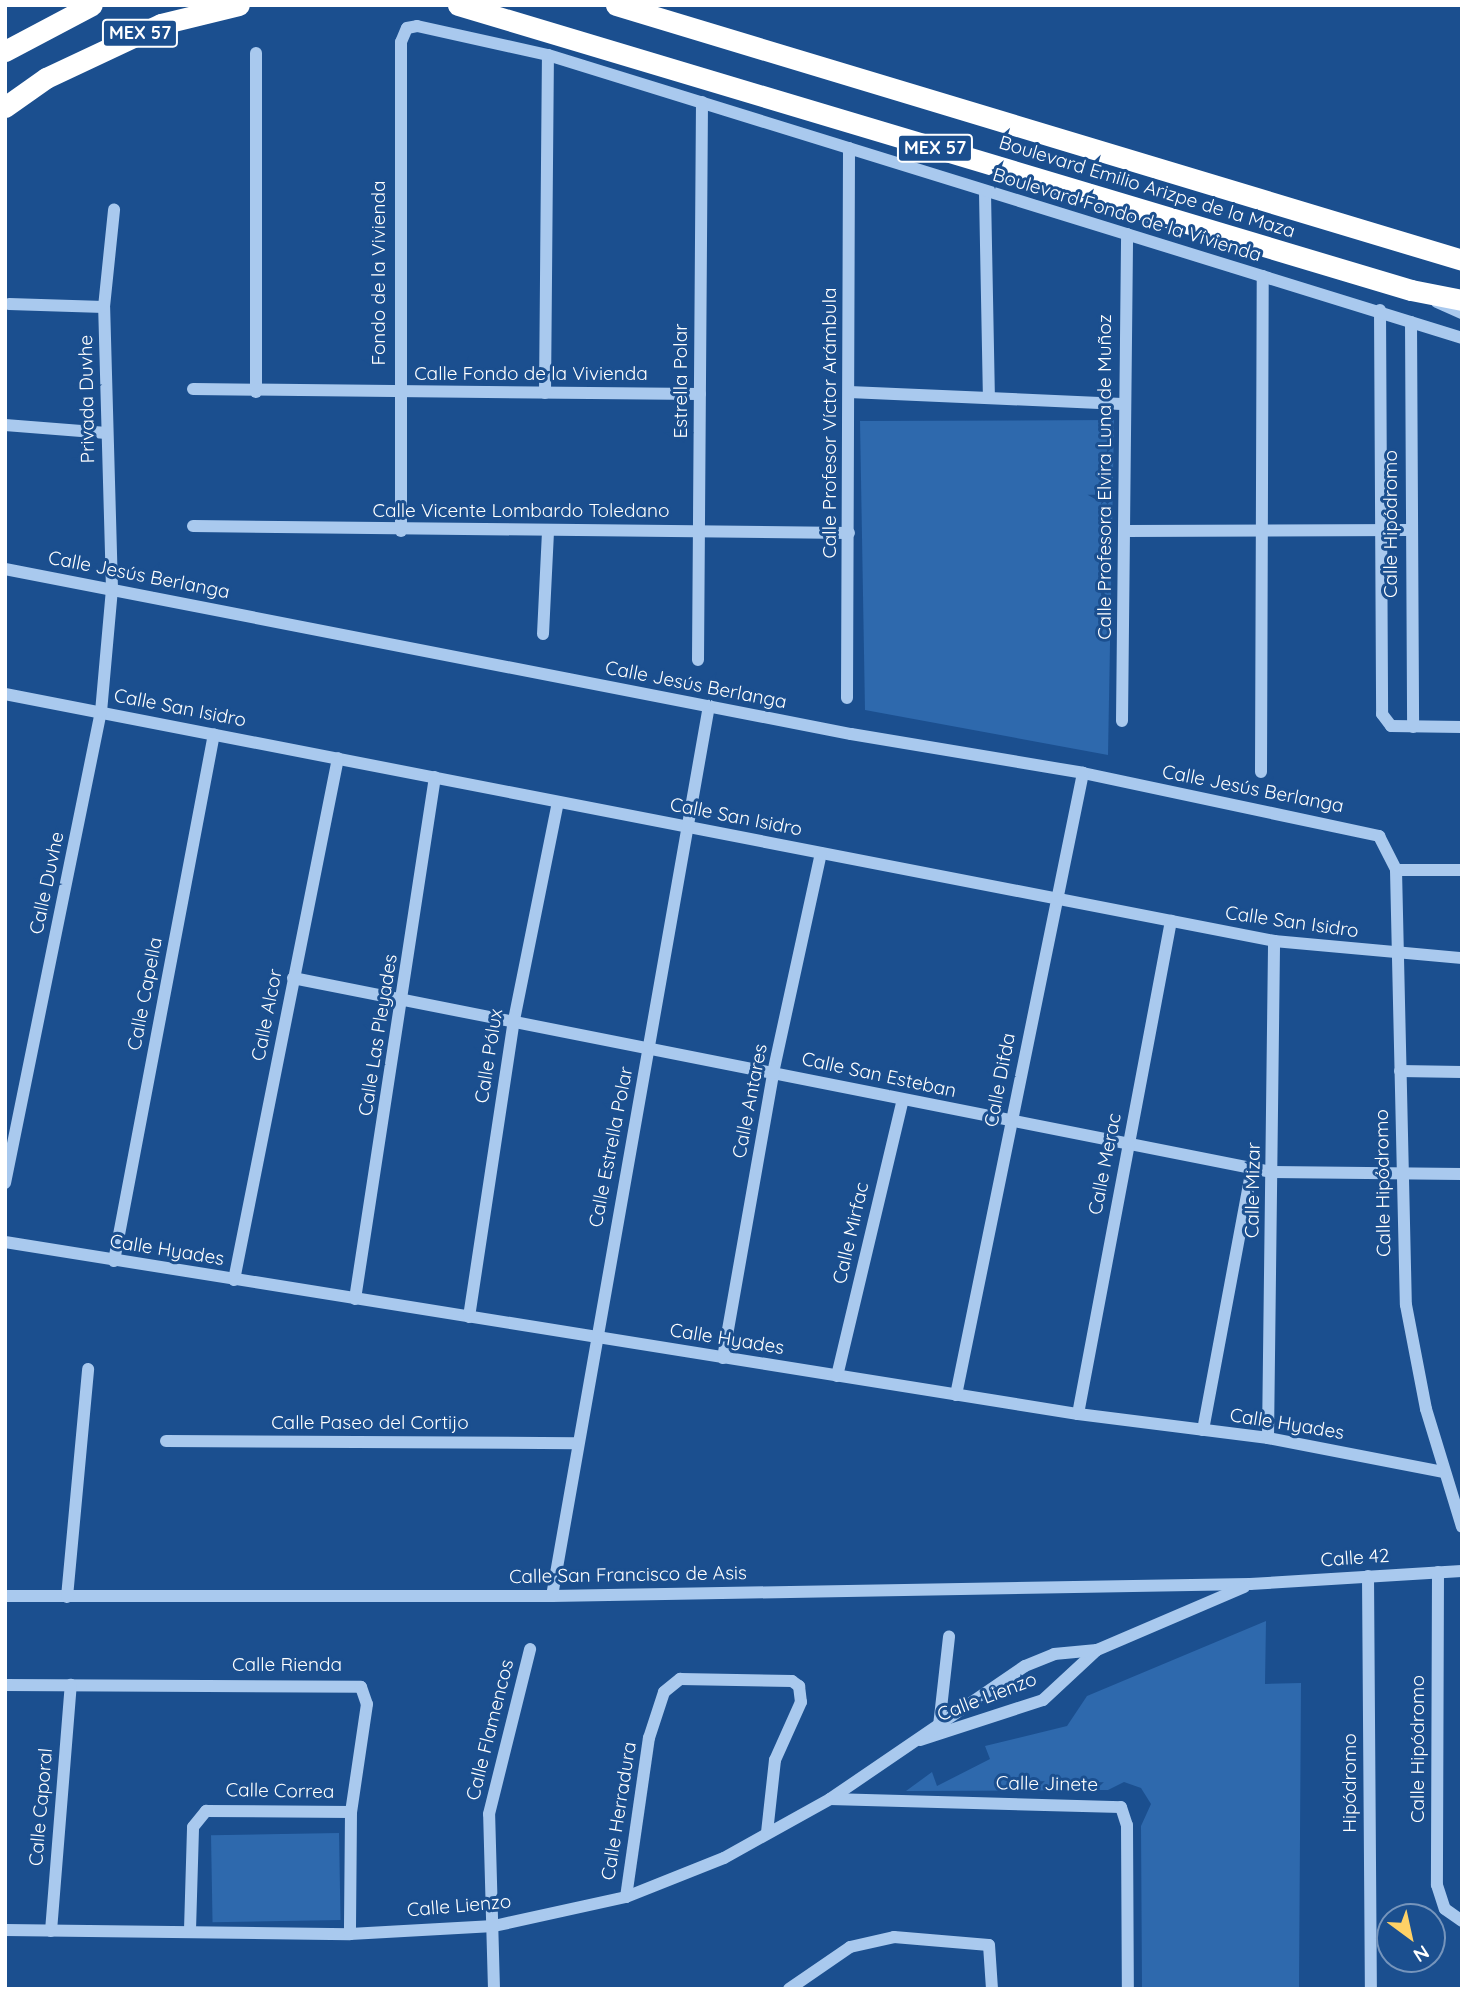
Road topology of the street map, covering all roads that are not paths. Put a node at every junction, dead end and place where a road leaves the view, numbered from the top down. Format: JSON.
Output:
{"nodes":[{"id":1,"x":92,"y":5,"type":"edge"},
{"id":2,"x":239,"y":5,"type":"edge"},
{"id":3,"x":458,"y":5,"type":"edge"},
{"id":4,"x":616,"y":5,"type":"edge"},
{"id":5,"x":417,"y":26,"type":"joint"},
{"id":6,"x":5,"y":51,"type":"edge"},
{"id":7,"x":256,"y":53,"type":"dead end"},
{"id":8,"x":548,"y":55,"type":"junction"},
{"id":9,"x":702,"y":102,"type":"junction"},
{"id":10,"x":5,"y":107,"type":"edge"},
{"id":11,"x":849,"y":148,"type":"junction"},
{"id":12,"x":985,"y":192,"type":"junction"},
{"id":13,"x":114,"y":210,"type":"dead end"},
{"id":14,"x":1127,"y":234,"type":"junction"},
{"id":15,"x":1462,"y":260,"type":"edge"},
{"id":16,"x":1263,"y":275,"type":"junction"},
{"id":17,"x":1411,"y":290,"type":"junction"},
{"id":18,"x":1462,"y":300,"type":"edge"},
{"id":19,"x":9,"y":304,"type":"dead end"},
{"id":20,"x":104,"y":307,"type":"junction"},
{"id":21,"x":1380,"y":310,"type":"junction"},
{"id":22,"x":1462,"y":313,"type":"edge"},
{"id":23,"x":1411,"y":322,"type":"junction"},
{"id":24,"x":1462,"y":338,"type":"edge"},
{"id":25,"x":193,"y":389,"type":"dead end"},
{"id":26,"x":256,"y":392,"type":"junction"},
{"id":27,"x":398,"y":392,"type":"junction"},
{"id":28,"x":849,"y":392,"type":"junction"},
{"id":29,"x":545,"y":393,"type":"junction"},
{"id":30,"x":700,"y":394,"type":"junction"},
{"id":31,"x":989,"y":397,"type":"junction"},
{"id":32,"x":1122,"y":404,"type":"junction"},
{"id":33,"x":5,"y":425,"type":"edge"},
{"id":34,"x":107,"y":433,"type":"junction"},
{"id":35,"x":193,"y":526,"type":"dead end"},
{"id":36,"x":1261,"y":528,"type":"junction"},
{"id":37,"x":701,"y":530,"type":"junction"},
{"id":38,"x":1409,"y":530,"type":"junction"},
{"id":39,"x":401,"y":531,"type":"junction"},
{"id":40,"x":548,"y":531,"type":"junction"},
{"id":41,"x":1125,"y":531,"type":"junction"},
{"id":42,"x":1379,"y":531,"type":"junction"},
{"id":43,"x":849,"y":533,"type":"junction"},
{"id":44,"x":5,"y":569,"type":"edge"},
{"id":45,"x":112,"y":589,"type":"junction"},
{"id":46,"x":543,"y":634,"type":"dead end"},
{"id":47,"x":698,"y":660,"type":"dead end"},
{"id":48,"x":5,"y":694,"type":"edge"},
{"id":49,"x":847,"y":698,"type":"dead end"},
{"id":50,"x":709,"y":706,"type":"junction"},
{"id":51,"x":102,"y":712,"type":"junction"},
{"id":52,"x":1122,"y":721,"type":"dead end"},
{"id":53,"x":1413,"y":727,"type":"junction"},
{"id":54,"x":1462,"y":727,"type":"edge"},
{"id":55,"x":214,"y":734,"type":"junction"},
{"id":56,"x":338,"y":758,"type":"junction"},
{"id":57,"x":1261,"y":772,"type":"dead end"},
{"id":58,"x":1083,"y":773,"type":"junction"},
{"id":59,"x":435,"y":777,"type":"junction"},
{"id":60,"x":558,"y":802,"type":"junction"},
{"id":61,"x":691,"y":828,"type":"junction"},
{"id":62,"x":1379,"y":836,"type":"joint"},
{"id":63,"x":821,"y":853,"type":"junction"},
{"id":64,"x":1396,"y":870,"type":"junction"},
{"id":65,"x":1462,"y":870,"type":"edge"},
{"id":66,"x":1054,"y":899,"type":"junction"},
{"id":67,"x":1171,"y":921,"type":"junction"},
{"id":68,"x":1274,"y":941,"type":"junction"},
{"id":69,"x":1401,"y":957,"type":"junction"},
{"id":70,"x":1462,"y":958,"type":"edge"},
{"id":71,"x":293,"y":978,"type":"junction"},
{"id":72,"x":404,"y":998,"type":"junction"},
{"id":73,"x":514,"y":1020,"type":"junction"},
{"id":74,"x":650,"y":1048,"type":"junction"},
{"id":75,"x":1400,"y":1072,"type":"junction"},
{"id":76,"x":1462,"y":1072,"type":"edge"},
{"id":77,"x":773,"y":1073,"type":"junction"},
{"id":78,"x":903,"y":1100,"type":"junction"},
{"id":79,"x":1012,"y":1122,"type":"junction"},
{"id":80,"x":1128,"y":1146,"type":"junction"},
{"id":81,"x":1252,"y":1168,"type":"junction"},
{"id":82,"x":1272,"y":1172,"type":"junction"},
{"id":83,"x":1400,"y":1173,"type":"junction"},
{"id":84,"x":1462,"y":1174,"type":"edge"},
{"id":85,"x":5,"y":1183,"type":"edge"},
{"id":86,"x":5,"y":1242,"type":"edge"},
{"id":87,"x":114,"y":1261,"type":"junction"},
{"id":88,"x":234,"y":1280,"type":"junction"},
{"id":89,"x":355,"y":1299,"type":"junction"},
{"id":90,"x":469,"y":1317,"type":"junction"},
{"id":91,"x":594,"y":1337,"type":"junction"},
{"id":92,"x":723,"y":1357,"type":"junction"},
{"id":93,"x":88,"y":1369,"type":"dead end"},
{"id":94,"x":837,"y":1376,"type":"junction"},
{"id":95,"x":956,"y":1395,"type":"junction"},
{"id":96,"x":1078,"y":1414,"type":"junction"},
{"id":97,"x":1203,"y":1430,"type":"junction"},
{"id":98,"x":1268,"y":1438,"type":"junction"},
{"id":99,"x":166,"y":1441,"type":"dead end"},
{"id":100,"x":575,"y":1443,"type":"junction"},
{"id":101,"x":1443,"y":1472,"type":"junction"},
{"id":102,"x":1462,"y":1527,"type":"edge"},
{"id":103,"x":1438,"y":1572,"type":"junction"},
{"id":104,"x":1462,"y":1572,"type":"edge"},
{"id":105,"x":1368,"y":1576,"type":"junction"},
{"id":106,"x":1250,"y":1584,"type":"junction"},
{"id":107,"x":5,"y":1596,"type":"edge"},
{"id":108,"x":552,"y":1596,"type":"junction"},
{"id":109,"x":67,"y":1597,"type":"junction"},
{"id":110,"x":949,"y":1637,"type":"dead end"},
{"id":111,"x":530,"y":1649,"type":"dead end"},
{"id":112,"x":1097,"y":1650,"type":"junction"},
{"id":113,"x":5,"y":1685,"type":"edge"},
{"id":114,"x":71,"y":1685,"type":"junction"},
{"id":115,"x":939,"y":1730,"type":"junction"},
{"id":116,"x":830,"y":1799,"type":"junction"},
{"id":117,"x":352,"y":1811,"type":"junction"},
{"id":118,"x":767,"y":1833,"type":"junction"},
{"id":119,"x":626,"y":1897,"type":"junction"},
{"id":120,"x":1459,"y":1920,"type":"edge"},
{"id":121,"x":495,"y":1926,"type":"junction"},
{"id":122,"x":5,"y":1930,"type":"edge"},
{"id":123,"x":190,"y":1930,"type":"junction"},
{"id":124,"x":51,"y":1931,"type":"junction"},
{"id":125,"x":351,"y":1934,"type":"junction"},
{"id":126,"x":494,"y":1989,"type":"edge"},
{"id":127,"x":789,"y":1989,"type":"edge"},
{"id":128,"x":992,"y":1989,"type":"edge"},
{"id":129,"x":1128,"y":1989,"type":"edge"},
{"id":130,"x":1371,"y":1989,"type":"edge"}],
"edges":[{"from":1,"to":6,"type":"highway","number":"MEX 57"},
{"from":2,"to":10,"type":"highway","number":"MEX 57"},
{"from":3,"to":17,"type":"highway","name":"Boulevard Emilio Arizpe de la Maza","number":"MEX 57"},
{"from":4,"to":15,"type":"highway","name":"Boulevard Emilio Arizpe de la Maza","number":"MEX 57"},
{"from":5,"to":8,"type":"street","name":"Boulevard Fondo de la Vivienda"},
{"from":5,"to":27,"type":"street","name":"Fondo de la Vivienda"},
{"from":7,"to":26,"type":"street"},
{"from":8,"to":9,"type":"street","name":"Boulevard Fondo de la Vivienda"},
{"from":8,"to":29,"type":"street"},
{"from":9,"to":11,"type":"street","name":"Boulevard Fondo de la Vivienda"},
{"from":9,"to":30,"type":"street","name":"Estrella Polar"},
{"from":11,"to":12,"type":"street","name":"Boulevard Fondo de la Vivienda"},
{"from":11,"to":28,"type":"street","name":"Calle Profesor Víctor Arámbula"},
{"from":12,"to":14,"type":"street","name":"Boulevard Fondo de la Vivienda"},
{"from":12,"to":31,"type":"street"},
{"from":13,"to":20,"type":"street","name":"Privada Duvhe"},
{"from":14,"to":16,"type":"street","name":"Boulevard Fondo de la Vivienda"},
{"from":14,"to":32,"type":"street","name":"Calle Profesora Elvira Luna de Muñoz"},
{"from":16,"to":21,"type":"street","name":"Boulevard Fondo de la Vivienda"},
{"from":16,"to":36,"type":"street"},
{"from":17,"to":18,"type":"highway","name":"Boulevard Emilio Arizpe de la Maza","number":"MEX 57"},
{"from":17,"to":22,"type":"street"},
{"from":19,"to":20,"type":"street"},
{"from":20,"to":34,"type":"street","name":"Privada Duvhe"},
{"from":21,"to":23,"type":"street","name":"Boulevard Fondo de la Vivienda"},
{"from":21,"to":42,"type":"street","name":"Calle Hipódromo"},
{"from":23,"to":24,"type":"street","name":"Boulevard Fondo de la Vivienda"},
{"from":23,"to":38,"type":"street","name":"Calle Hipódromo"},
{"from":25,"to":26,"type":"street","name":"Calle Fondo de la Vivienda"},
{"from":26,"to":27,"type":"street","name":"Calle Fondo de la Vivienda"},
{"from":27,"to":29,"type":"street","name":"Calle Fondo de la Vivienda"},
{"from":27,"to":39,"type":"street","name":"Fondo de la Vivienda"},
{"from":28,"to":31,"type":"street"},
{"from":28,"to":43,"type":"street","name":"Calle Profesor Víctor Arámbula"},
{"from":29,"to":30,"type":"street","name":"Calle Fondo de la Vivienda"},
{"from":30,"to":37,"type":"street","name":"Estrella Polar"},
{"from":31,"to":32,"type":"street"},
{"from":32,"to":41,"type":"street","name":"Calle Profesora Elvira Luna de Muñoz"},
{"from":33,"to":34,"type":"street"},
{"from":34,"to":45,"type":"street","name":"Privada Duvhe"},
{"from":35,"to":39,"type":"street","name":"Calle Vicente Lombardo Toledano"},
{"from":36,"to":41,"type":"street"},
{"from":36,"to":42,"type":"street"},
{"from":36,"to":57,"type":"street"},
{"from":37,"to":40,"type":"street","name":"Calle Vicente Lombardo Toledano"},
{"from":37,"to":43,"type":"street","name":"Calle Vicente Lombardo Toledano"},
{"from":37,"to":47,"type":"street","name":"Estrella Polar"},
{"from":38,"to":42,"type":"street"},
{"from":38,"to":53,"type":"street","name":"Calle Hipódromo"},
{"from":39,"to":40,"type":"street","name":"Calle Vicente Lombardo Toledano"},
{"from":40,"to":46,"type":"street"},
{"from":41,"to":52,"type":"street","name":"Calle Profesora Elvira Luna de Muñoz"},
{"from":42,"to":53,"type":"street","name":"Calle Hipódromo"},
{"from":43,"to":49,"type":"street","name":"Calle Profesor Víctor Arámbula"},
{"from":44,"to":45,"type":"street","name":"Calle Jesús Berlanga"},
{"from":45,"to":50,"type":"street","name":"Calle Jesús Berlanga"},
{"from":45,"to":51,"type":"street","name":"Calle Duvhe"},
{"from":48,"to":51,"type":"street","name":"Calle San Isidro"},
{"from":50,"to":58,"type":"street","name":"Calle Jesús Berlanga"},
{"from":50,"to":61,"type":"street","name":"Calle Estrella Polar"},
{"from":51,"to":55,"type":"street","name":"Calle San Isidro"},
{"from":51,"to":85,"type":"street","name":"Calle Duvhe"},
{"from":53,"to":54,"type":"street"},
{"from":55,"to":56,"type":"street","name":"Calle San Isidro"},
{"from":55,"to":87,"type":"street","name":"Calle Capella"},
{"from":56,"to":59,"type":"street","name":"Calle San Isidro"},
{"from":56,"to":71,"type":"street","name":"Calle Alcor"},
{"from":58,"to":62,"type":"street","name":"Calle Jesús Berlanga"},
{"from":58,"to":66,"type":"street","name":"Calle Difda"},
{"from":59,"to":60,"type":"street","name":"Calle San Isidro"},
{"from":59,"to":72,"type":"street","name":"Calle Las Pleyades"},
{"from":60,"to":61,"type":"street","name":"Calle San Isidro"},
{"from":60,"to":73,"type":"street","name":"Calle Pólux"},
{"from":61,"to":63,"type":"street","name":"Calle San Isidro"},
{"from":61,"to":74,"type":"street","name":"Calle Estrella Polar"},
{"from":62,"to":64,"type":"street","name":"Calle Hipódromo"},
{"from":63,"to":66,"type":"street","name":"Calle San Isidro"},
{"from":63,"to":77,"type":"street","name":"Calle Antares"},
{"from":64,"to":65,"type":"street"},
{"from":64,"to":69,"type":"street","name":"Calle Hipódromo"},
{"from":66,"to":67,"type":"street","name":"Calle San Isidro"},
{"from":66,"to":79,"type":"street","name":"Calle Difda"},
{"from":67,"to":68,"type":"street","name":"Calle San Isidro"},
{"from":67,"to":80,"type":"street","name":"Calle Merac"},
{"from":68,"to":69,"type":"street","name":"Calle San Isidro"},
{"from":68,"to":82,"type":"street","name":"Calle Mizar"},
{"from":69,"to":70,"type":"street","name":"Calle San Isidro"},
{"from":69,"to":75,"type":"street","name":"Calle Hipódromo"},
{"from":71,"to":72,"type":"street","name":"Calle San Esteban"},
{"from":71,"to":88,"type":"street","name":"Calle Alcor"},
{"from":72,"to":73,"type":"street","name":"Calle San Esteban"},
{"from":72,"to":89,"type":"street","name":"Calle Las Pleyades"},
{"from":73,"to":74,"type":"street","name":"Calle San Esteban"},
{"from":73,"to":90,"type":"street","name":"Calle Pólux"},
{"from":74,"to":77,"type":"street","name":"Calle San Esteban"},
{"from":74,"to":91,"type":"street","name":"Calle Estrella Polar"},
{"from":75,"to":76,"type":"street"},
{"from":75,"to":83,"type":"street","name":"Calle Hipódromo"},
{"from":77,"to":78,"type":"street","name":"Calle San Esteban"},
{"from":77,"to":92,"type":"street","name":"Calle Antares"},
{"from":78,"to":79,"type":"street","name":"Calle San Esteban"},
{"from":78,"to":94,"type":"street","name":"Calle Mirfac"},
{"from":79,"to":80,"type":"street","name":"Calle San Esteban"},
{"from":79,"to":95,"type":"street","name":"Calle Difda"},
{"from":80,"to":81,"type":"street","name":"Calle San Esteban"},
{"from":80,"to":96,"type":"street","name":"Calle Merac"},
{"from":81,"to":82,"type":"street","name":"Calle San Esteban"},
{"from":81,"to":97,"type":"street","name":"Calle Mizar"},
{"from":82,"to":83,"type":"street","name":"Calle San Esteban"},
{"from":82,"to":98,"type":"street","name":"Calle Mizar"},
{"from":83,"to":84,"type":"street","name":"Calle San Esteban"},
{"from":83,"to":101,"type":"street","name":"Calle Hipódromo"},
{"from":86,"to":87,"type":"street","name":"Calle Hyades"},
{"from":87,"to":88,"type":"street","name":"Calle Hyades"},
{"from":88,"to":89,"type":"street","name":"Calle Hyades"},
{"from":89,"to":90,"type":"street","name":"Calle Hyades"},
{"from":90,"to":91,"type":"street","name":"Calle Hyades"},
{"from":91,"to":92,"type":"street","name":"Calle Hyades"},
{"from":91,"to":100,"type":"street","name":"Calle Estrella Polar"},
{"from":92,"to":94,"type":"street","name":"Calle Hyades"},
{"from":93,"to":109,"type":"street"},
{"from":94,"to":95,"type":"street","name":"Calle Hyades"},
{"from":95,"to":96,"type":"street","name":"Calle Hyades"},
{"from":96,"to":97,"type":"street","name":"Calle Hyades"},
{"from":97,"to":98,"type":"street","name":"Calle Hyades"},
{"from":98,"to":101,"type":"street","name":"Calle Hyades"},
{"from":99,"to":100,"type":"street","name":"Calle Paseo del Cortijo"},
{"from":100,"to":108,"type":"street","name":"Calle Estrella Polar"},
{"from":101,"to":102,"type":"street","name":"Calle Hipódromo"},
{"from":103,"to":104,"type":"street","name":"Calle 42"},
{"from":103,"to":105,"type":"street","name":"Calle 42"},
{"from":103,"to":120,"type":"street","name":"Calle Hipódromo"},
{"from":105,"to":106,"type":"street","name":"Calle 42"},
{"from":105,"to":130,"type":"street","name":"Hipódromo"},
{"from":106,"to":108,"type":"street","name":"Calle San Francisco de Asis"},
{"from":106,"to":112,"type":"street","name":"Calle Lienzo"},
{"from":107,"to":109,"type":"street","name":"Calle San Francisco de Asis"},
{"from":108,"to":109,"type":"street","name":"Calle San Francisco de Asis"},
{"from":110,"to":115,"type":"street"},
{"from":111,"to":121,"type":"street","name":"Calle Flamencos"},
{"from":112,"to":115,"type":"street","name":"Calle Lienzo"},
{"from":112,"to":115,"type":"street","name":"Calle Lienzo"},
{"from":113,"to":114,"type":"street","name":"Calle Rienda"},
{"from":114,"to":117,"type":"street","name":"Calle Rienda"},
{"from":114,"to":124,"type":"street","name":"Calle Caporal"},
{"from":115,"to":116,"type":"street","name":"Calle Lienzo"},
{"from":116,"to":118,"type":"street","name":"Calle Lienzo"},
{"from":116,"to":129,"type":"street","name":"Calle Jinete"},
{"from":117,"to":123,"type":"street","name":"Calle Correa"},
{"from":117,"to":125,"type":"street","name":"Calle Rienda"},
{"from":118,"to":119,"type":"street","name":"Calle Lienzo"},
{"from":118,"to":119,"type":"street","name":"Calle Herradura"},
{"from":119,"to":121,"type":"street","name":"Calle Lienzo"},
{"from":121,"to":125,"type":"street","name":"Calle Lienzo"},
{"from":121,"to":126,"type":"street","name":"Calle Flamencos"},
{"from":122,"to":124,"type":"street","name":"Calle Lienzo"},
{"from":123,"to":124,"type":"street","name":"Calle Lienzo"},
{"from":123,"to":125,"type":"street","name":"Calle Lienzo"},
{"from":127,"to":128,"type":"street"}]}
